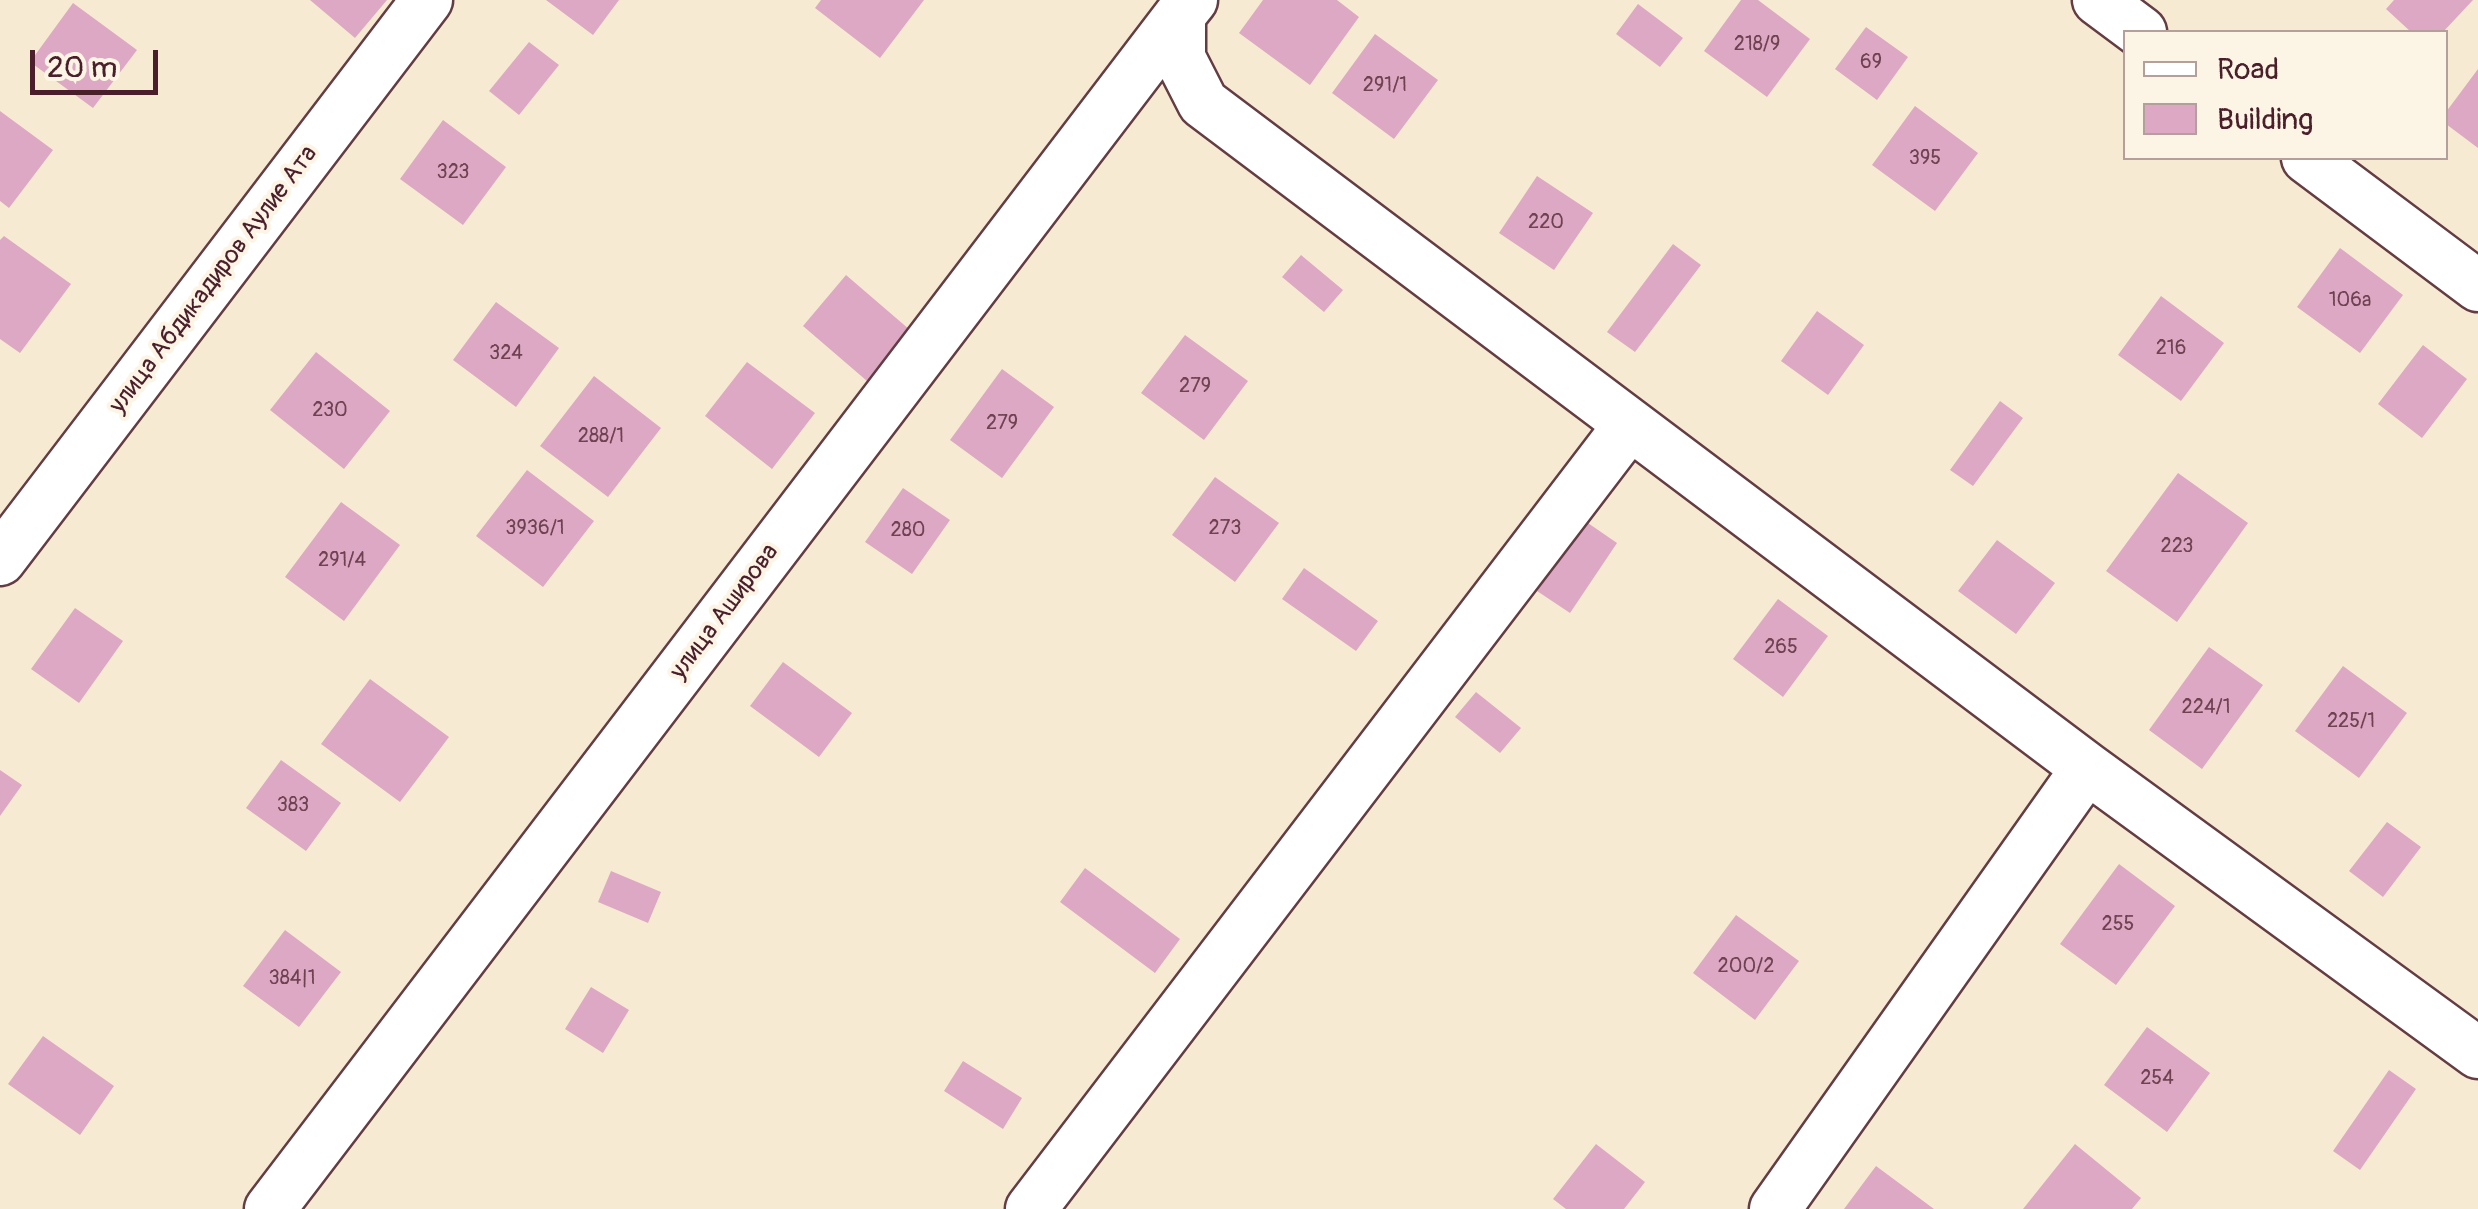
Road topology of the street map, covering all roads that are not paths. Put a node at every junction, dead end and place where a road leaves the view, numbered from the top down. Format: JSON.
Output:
{"nodes":[{"id":1,"x":427,"y":0,"type":"edge"},
{"id":2,"x":2098,"y":0,"type":"edge"},
{"id":3,"x":1186,"y":7,"type":"edge"},
{"id":4,"x":2138,"y":30,"type":"edge"},
{"id":5,"x":2310,"y":160,"type":"edge"},
{"id":6,"x":2478,"y":286,"type":"edge"},
{"id":7,"x":1630,"y":424,"type":"junction"},
{"id":8,"x":0,"y":560,"type":"edge"},
{"id":9,"x":2087,"y":768,"type":"junction"},
{"id":10,"x":2478,"y":1054,"type":"edge"},
{"id":11,"x":270,"y":1209,"type":"edge"},
{"id":12,"x":1031,"y":1209,"type":"edge"},
{"id":13,"x":1774,"y":1209,"type":"edge"}],
"edges":[{"from":1,"to":8,"type":"street","name":"улица Абдикадиров Аулие Ата"},
{"from":2,"to":4,"type":"street"},
{"from":3,"to":7,"type":"street"},
{"from":3,"to":11,"type":"street","name":"улица Аширова"},
{"from":5,"to":6,"type":"street"},
{"from":7,"to":9,"type":"street"},
{"from":7,"to":12,"type":"street"},
{"from":9,"to":10,"type":"street"},
{"from":9,"to":13,"type":"street"}]}
